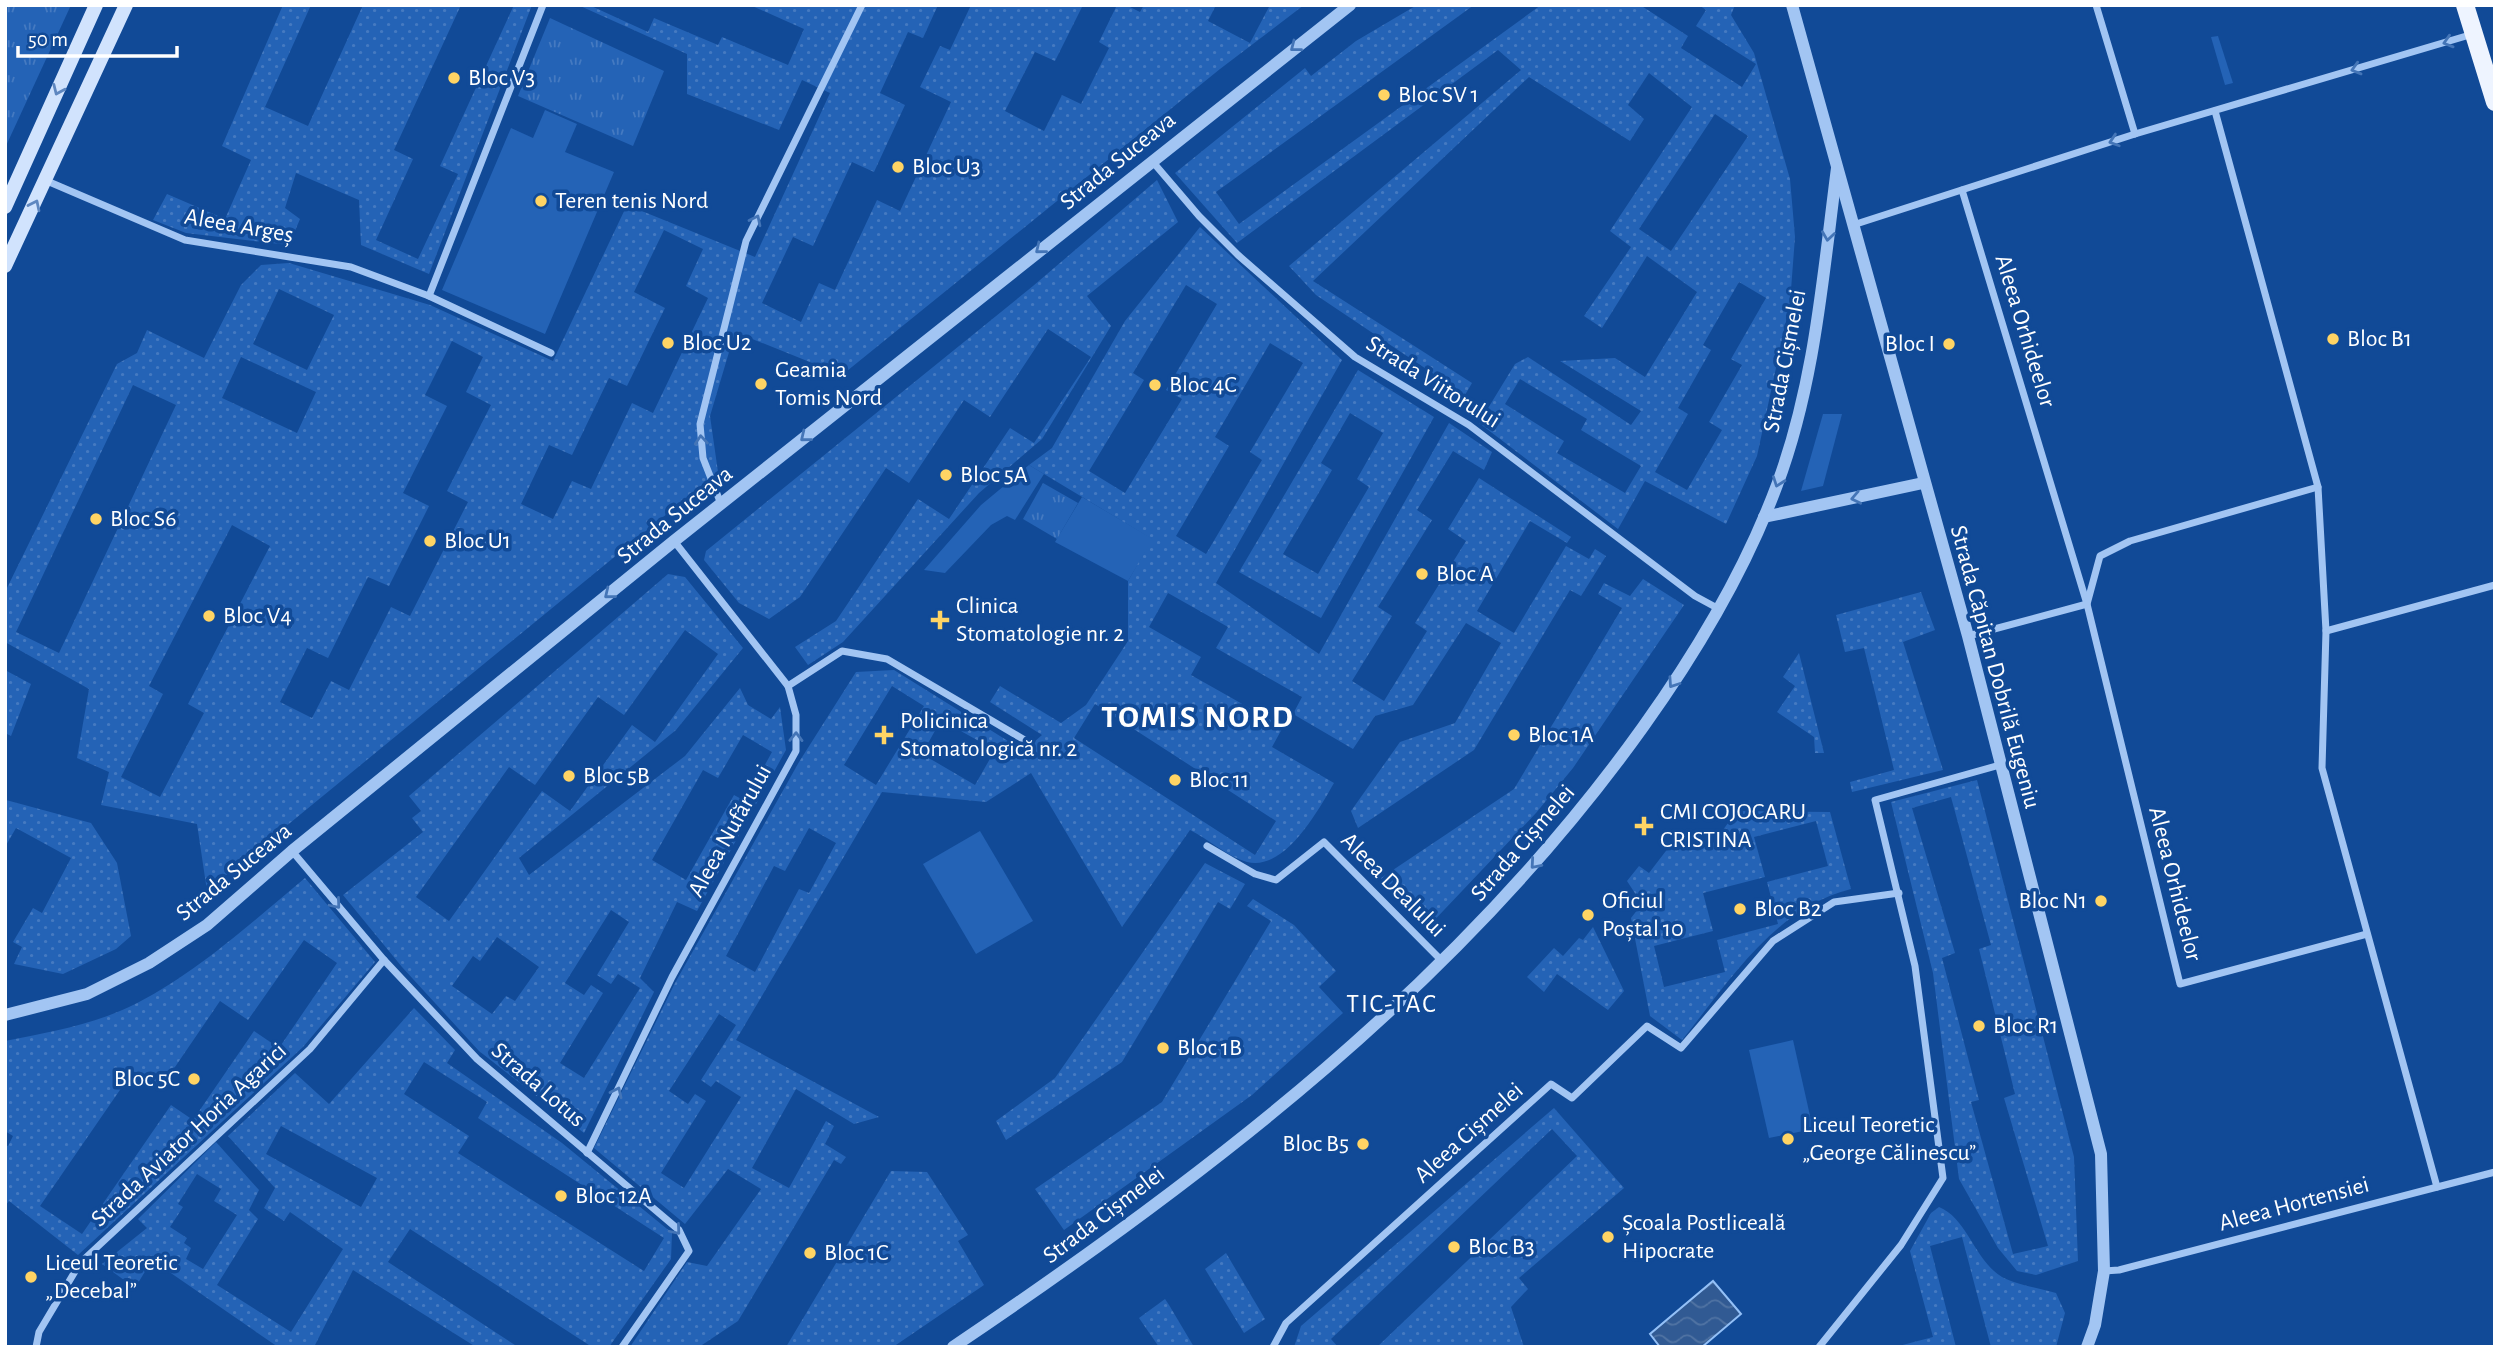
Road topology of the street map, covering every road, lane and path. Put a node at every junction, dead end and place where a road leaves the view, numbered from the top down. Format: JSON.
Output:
{"nodes":[{"id":1,"x":96,"y":5,"type":"edge"},
{"id":2,"x":126,"y":5,"type":"edge"},
{"id":3,"x":542,"y":5,"type":"edge"},
{"id":4,"x":862,"y":5,"type":"edge"},
{"id":5,"x":1350,"y":5,"type":"edge"},
{"id":6,"x":1792,"y":5,"type":"edge"},
{"id":7,"x":2096,"y":5,"type":"edge"},
{"id":8,"x":2465,"y":5,"type":"edge"},
{"id":9,"x":2474,"y":34,"type":"junction"},
{"id":10,"x":2495,"y":102,"type":"edge"},
{"id":11,"x":2215,"y":111,"type":"junction"},
{"id":12,"x":2135,"y":134,"type":"junction"},
{"id":13,"x":1151,"y":161,"type":"junction"},
{"id":14,"x":1837,"y":168,"type":"junction"},
{"id":15,"x":47,"y":181,"type":"junction"},
{"id":16,"x":1962,"y":190,"type":"junction"},
{"id":17,"x":5,"y":207,"type":"edge"},
{"id":18,"x":1853,"y":225,"type":"junction"},
{"id":19,"x":5,"y":266,"type":"edge"},
{"id":20,"x":429,"y":296,"type":"junction"},
{"id":21,"x":551,"y":353,"type":"dead end"},
{"id":22,"x":1923,"y":483,"type":"junction"},
{"id":23,"x":2318,"y":487,"type":"junction"},
{"id":24,"x":721,"y":504,"type":"junction"},
{"id":25,"x":1764,"y":517,"type":"junction"},
{"id":26,"x":674,"y":541,"type":"junction"},
{"id":27,"x":2495,"y":585,"type":"edge"},
{"id":28,"x":2087,"y":604,"type":"junction"},
{"id":29,"x":1718,"y":609,"type":"junction"},
{"id":30,"x":2326,"y":631,"type":"junction"},
{"id":31,"x":1968,"y":636,"type":"junction"},
{"id":32,"x":788,"y":687,"type":"junction"},
{"id":33,"x":1028,"y":742,"type":"dead end"},
{"id":34,"x":2000,"y":765,"type":"junction"},
{"id":35,"x":1207,"y":846,"type":"dead end"},
{"id":36,"x":292,"y":851,"type":"junction"},
{"id":37,"x":1899,"y":893,"type":"junction"},
{"id":38,"x":2367,"y":934,"type":"junction"},
{"id":39,"x":384,"y":960,"type":"junction"},
{"id":40,"x":1444,"y":962,"type":"junction"},
{"id":41,"x":5,"y":1015,"type":"edge"},
{"id":42,"x":587,"y":1153,"type":"junction"},
{"id":43,"x":2495,"y":1172,"type":"edge"},
{"id":44,"x":2437,"y":1187,"type":"junction"},
{"id":45,"x":2104,"y":1271,"type":"junction"},
{"id":46,"x":36,"y":1347,"type":"edge"},
{"id":47,"x":622,"y":1347,"type":"edge"},
{"id":48,"x":953,"y":1347,"type":"edge"},
{"id":49,"x":1273,"y":1347,"type":"edge"},
{"id":50,"x":1819,"y":1347,"type":"edge"},
{"id":51,"x":2087,"y":1347,"type":"edge"}],
"edges":[{"from":1,"to":17,"type":"main road","one_way":true},
{"from":2,"to":15,"type":"main road"},
{"from":3,"to":20,"type":"street"},
{"from":24,"to":4,"type":"street","one_way":true},
{"from":5,"to":13,"type":"street","name":"Strada Suceava","one_way":true},
{"from":6,"to":14,"type":"street","name":"Strada Căpitan Dobrilă Eugeniu"},
{"from":7,"to":12,"type":"street"},
{"from":8,"to":9,"type":"main road"},
{"from":9,"to":10,"type":"main road"},
{"from":9,"to":11,"type":"street","one_way":true},
{"from":11,"to":12,"type":"street"},
{"from":11,"to":23,"type":"street"},
{"from":12,"to":16,"type":"street","one_way":true},
{"from":13,"to":24,"type":"street","name":"Strada Suceava","one_way":true},
{"from":13,"to":29,"type":"street","name":"Strada Viitorului"},
{"from":14,"to":18,"type":"street","name":"Strada Căpitan Dobrilă Eugeniu"},
{"from":14,"to":25,"type":"street","name":"Strada Cișmelei","one_way":true},
{"from":19,"to":15,"type":"main road","one_way":true},
{"from":15,"to":20,"type":"street","name":"Aleea Argeș"},
{"from":16,"to":18,"type":"street"},
{"from":16,"to":28,"type":"street","name":"Aleea Orhideelor"},
{"from":18,"to":22,"type":"street","name":"Strada Căpitan Dobrilă Eugeniu"},
{"from":20,"to":21,"type":"street","name":"Aleea Argeș"},
{"from":22,"to":25,"type":"street","one_way":true},
{"from":22,"to":31,"type":"street","name":"Strada Căpitan Dobrilă Eugeniu"},
{"from":23,"to":28,"type":"street","name":"Aleea Orhideelor"},
{"from":23,"to":30,"type":"street"},
{"from":24,"to":26,"type":"street","name":"Strada Suceava"},
{"from":25,"to":29,"type":"street","name":"Strada Cișmelei"},
{"from":26,"to":32,"type":"street","name":"Aleea Nufărului"},
{"from":26,"to":36,"type":"street","name":"Strada Suceava","one_way":true},
{"from":27,"to":30,"type":"street"},
{"from":28,"to":31,"type":"street"},
{"from":28,"to":38,"type":"street","name":"Aleea Orhideelor"},
{"from":29,"to":40,"type":"street","name":"Strada Cișmelei","one_way":true},
{"from":30,"to":38,"type":"street"},
{"from":31,"to":34,"type":"street","name":"Strada Căpitan Dobrilă Eugeniu"},
{"from":32,"to":33,"type":"street"},
{"from":42,"to":32,"type":"street","name":"Aleea Nufărului","one_way":true},
{"from":34,"to":37,"type":"street"},
{"from":34,"to":45,"type":"street","name":"Strada Căpitan Dobrilă Eugeniu"},
{"from":35,"to":40,"type":"street","name":"Aleea Dealului"},
{"from":36,"to":39,"type":"street","name":"Strada Lotus","one_way":true},
{"from":36,"to":41,"type":"street","name":"Strada Suceava"},
{"from":37,"to":49,"type":"street","name":"Aleea Cișmelei"},
{"from":37,"to":50,"type":"street"},
{"from":38,"to":44,"type":"street"},
{"from":39,"to":42,"type":"street","name":"Strada Lotus"},
{"from":39,"to":46,"type":"street","name":"Strada Aviator Horia Agarici"},
{"from":40,"to":48,"type":"street","name":"Strada Cișmelei"},
{"from":42,"to":47,"type":"street","name":"Strada Lotus","one_way":true},
{"from":43,"to":44,"type":"street","name":"Aleea Hortensiei"},
{"from":44,"to":45,"type":"street","name":"Aleea Hortensiei"},
{"from":45,"to":51,"type":"street","name":"Strada Căpitan Dobrilă Eugeniu"}]}
